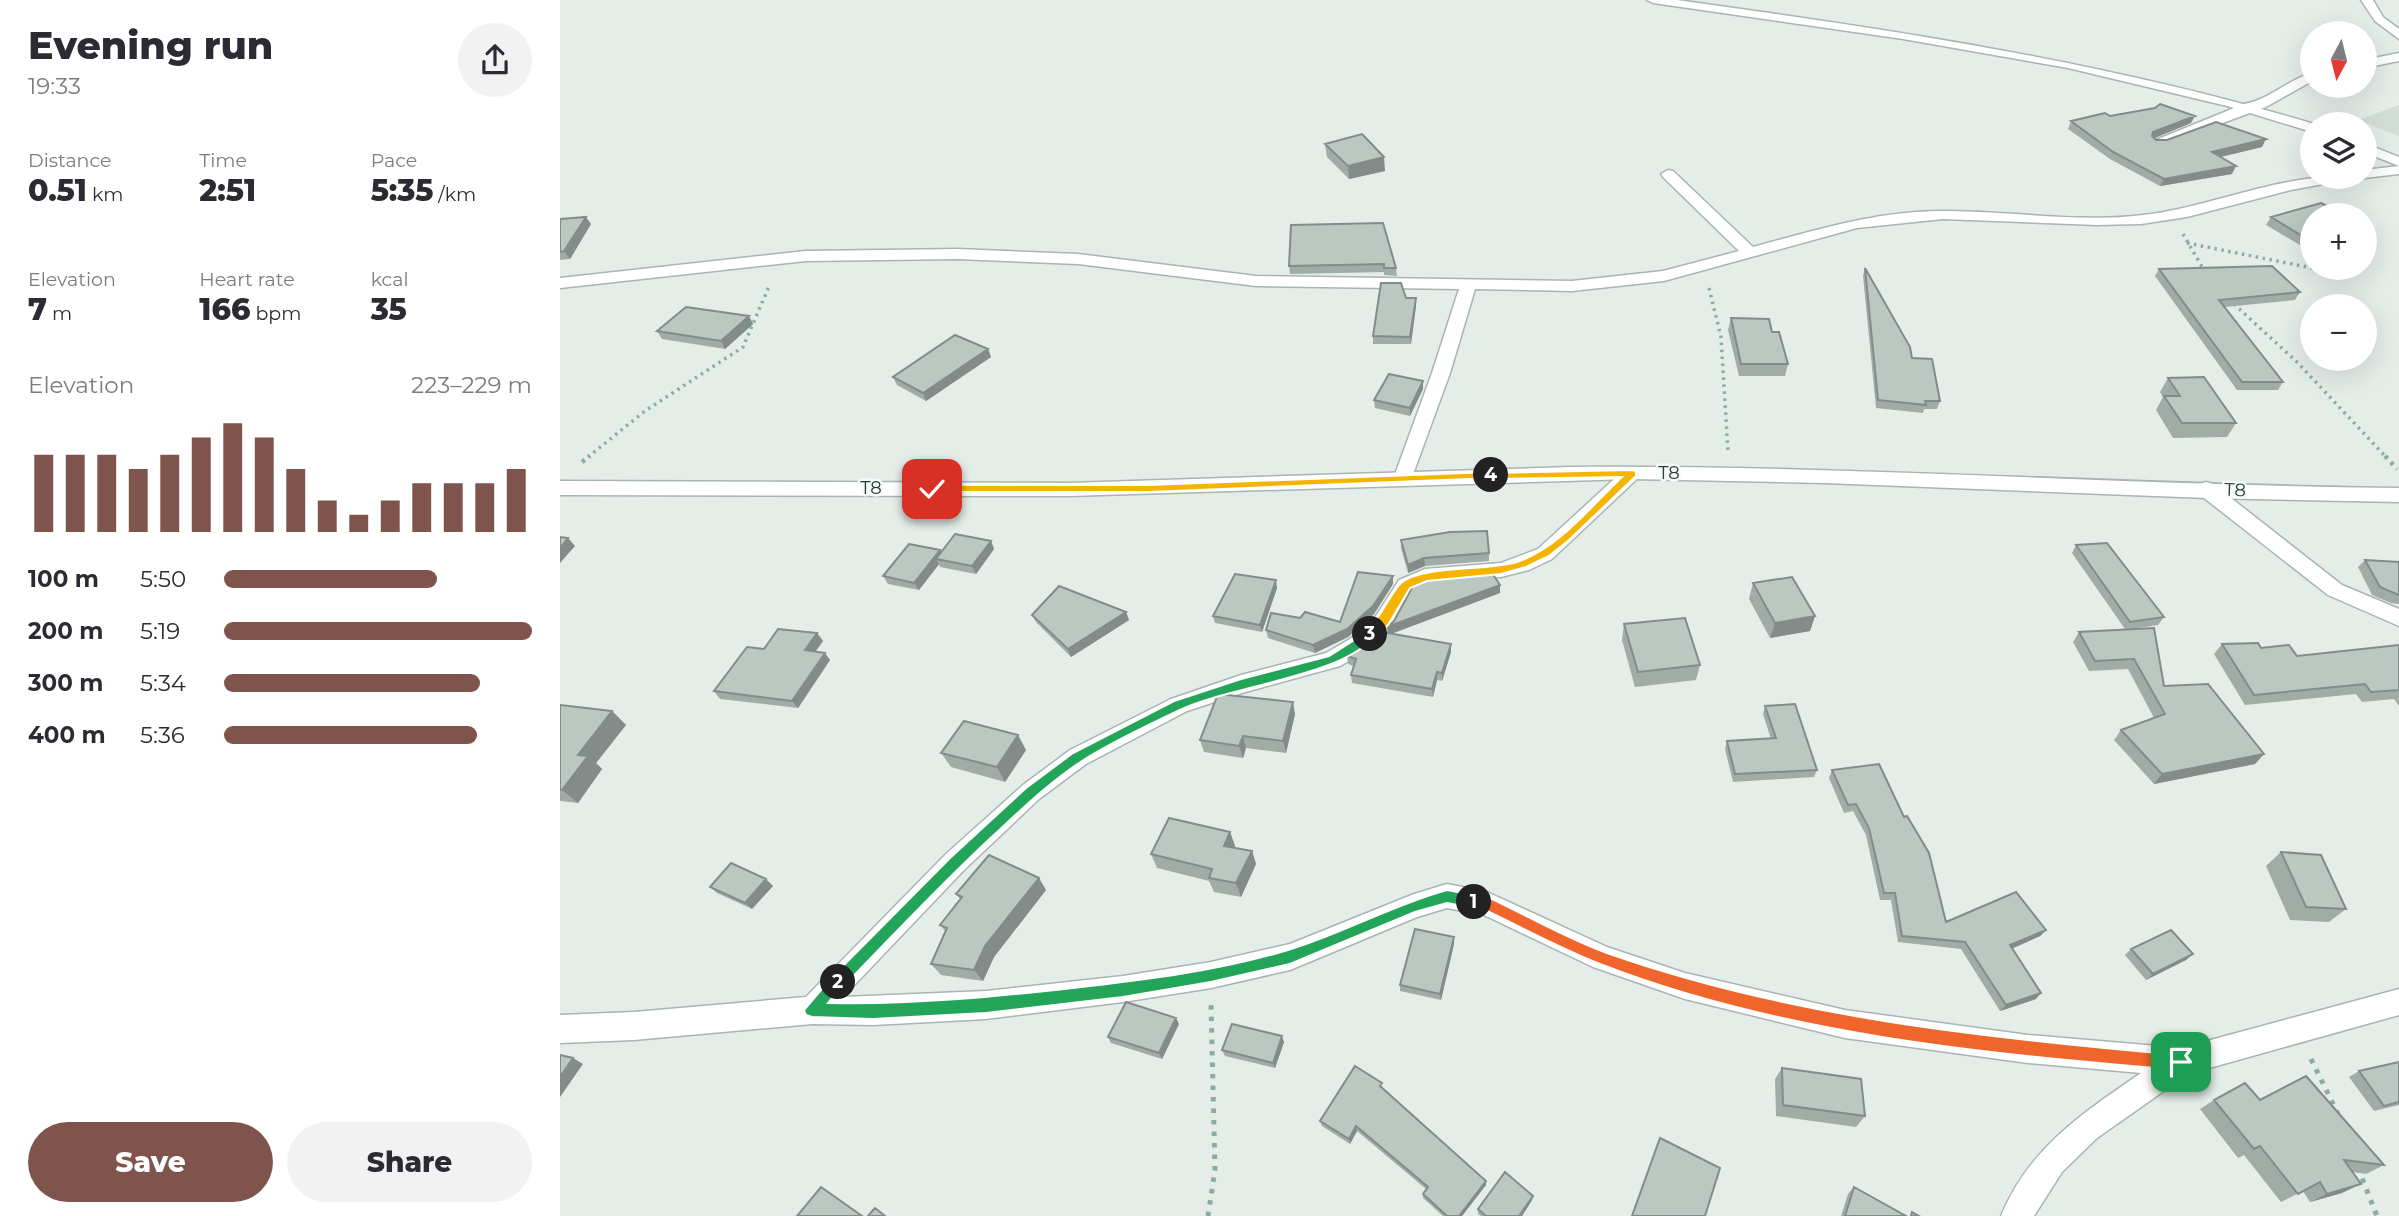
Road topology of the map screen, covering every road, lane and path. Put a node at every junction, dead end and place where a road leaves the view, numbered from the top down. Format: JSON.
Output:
{"nodes":[{"id":1,"x":1653,"y":0,"type":"edge"},
{"id":2,"x":2367,"y":0,"type":"edge"},
{"id":3,"x":2399,"y":35,"type":"edge"},
{"id":4,"x":2399,"y":57,"type":"edge"},
{"id":5,"x":2377,"y":61,"type":"edge"},
{"id":6,"x":2300,"y":81,"type":"edge"},
{"id":7,"x":2251,"y":108,"type":"junction"},
{"id":8,"x":2300,"y":124,"type":"edge"},
{"id":9,"x":2158,"y":142,"type":"edge"},
{"id":10,"x":2377,"y":153,"type":"edge"},
{"id":11,"x":2399,"y":162,"type":"edge"},
{"id":12,"x":2399,"y":170,"type":"edge"},
{"id":13,"x":2377,"y":173,"type":"edge"},
{"id":14,"x":1668,"y":174,"type":"dead end"},
{"id":15,"x":2300,"y":184,"type":"edge"},
{"id":16,"x":2173,"y":215,"type":"junction"},
{"id":17,"x":2187,"y":243,"type":"junction"},
{"id":18,"x":1749,"y":253,"type":"junction"},
{"id":19,"x":783,"y":258,"type":"junction"},
{"id":20,"x":2300,"y":266,"type":"edge"},
{"id":21,"x":1703,"y":267,"type":"junction"},
{"id":22,"x":2208,"y":277,"type":"edge"},
{"id":23,"x":560,"y":282,"type":"edge"},
{"id":24,"x":1468,"y":287,"type":"junction"},
{"id":25,"x":2234,"y":303,"type":"edge"},
{"id":26,"x":580,"y":463,"type":"dead end"},
{"id":27,"x":2399,"y":471,"type":"edge"},
{"id":28,"x":1632,"y":473,"type":"junction"},
{"id":29,"x":1729,"y":474,"type":"junction"},
{"id":30,"x":1403,"y":477,"type":"junction"},
{"id":31,"x":560,"y":488,"type":"edge"},
{"id":32,"x":2206,"y":489,"type":"junction"},
{"id":33,"x":2399,"y":495,"type":"edge"},
{"id":34,"x":2399,"y":618,"type":"edge"},
{"id":35,"x":1211,"y":975,"type":"junction"},
{"id":36,"x":2399,"y":1002,"type":"edge"},
{"id":37,"x":812,"y":1010,"type":"junction"},
{"id":38,"x":560,"y":1029,"type":"edge"},
{"id":39,"x":2296,"y":1031,"type":"junction"},
{"id":40,"x":2181,"y":1062,"type":"junction"},
{"id":41,"x":2340,"y":1120,"type":"edge"},
{"id":42,"x":2354,"y":1156,"type":"edge"},
{"id":43,"x":1208,"y":1216,"type":"edge"},
{"id":44,"x":2015,"y":1216,"type":"edge"},
{"id":45,"x":2377,"y":1216,"type":"edge"}],
"edges":[{"from":1,"to":7,"type":"street"},
{"from":2,"to":3,"type":"street"},
{"from":4,"to":5,"type":"street"},
{"from":6,"to":7,"type":"street"},
{"from":7,"to":8,"type":"street"},
{"from":7,"to":9,"type":"street"},
{"from":10,"to":11,"type":"street"},
{"from":12,"to":13,"type":"street"},
{"from":14,"to":18,"type":"street"},
{"from":15,"to":16,"type":"street"},
{"from":16,"to":17,"type":"path"},
{"from":16,"to":18,"type":"street"},
{"from":17,"to":20,"type":"path"},
{"from":17,"to":22,"type":"path"},
{"from":18,"to":21,"type":"street"},
{"from":19,"to":23,"type":"street"},
{"from":19,"to":24,"type":"street"},
{"from":19,"to":26,"type":"path"},
{"from":21,"to":24,"type":"street"},
{"from":21,"to":29,"type":"path"},
{"from":24,"to":30,"type":"street"},
{"from":25,"to":27,"type":"path"},
{"from":28,"to":29,"type":"street","name":"T8"},
{"from":28,"to":30,"type":"street","name":"T8"},
{"from":28,"to":37,"type":"street"},
{"from":29,"to":32,"type":"street","name":"T8"},
{"from":30,"to":31,"type":"street","name":"T8"},
{"from":32,"to":33,"type":"street","name":"T8"},
{"from":32,"to":34,"type":"street"},
{"from":35,"to":37,"type":"street"},
{"from":35,"to":40,"type":"street"},
{"from":35,"to":43,"type":"path"},
{"from":36,"to":39,"type":"street"},
{"from":37,"to":38,"type":"street"},
{"from":39,"to":40,"type":"street"},
{"from":39,"to":41,"type":"path"},
{"from":40,"to":44,"type":"street"},
{"from":42,"to":45,"type":"path"}]}
